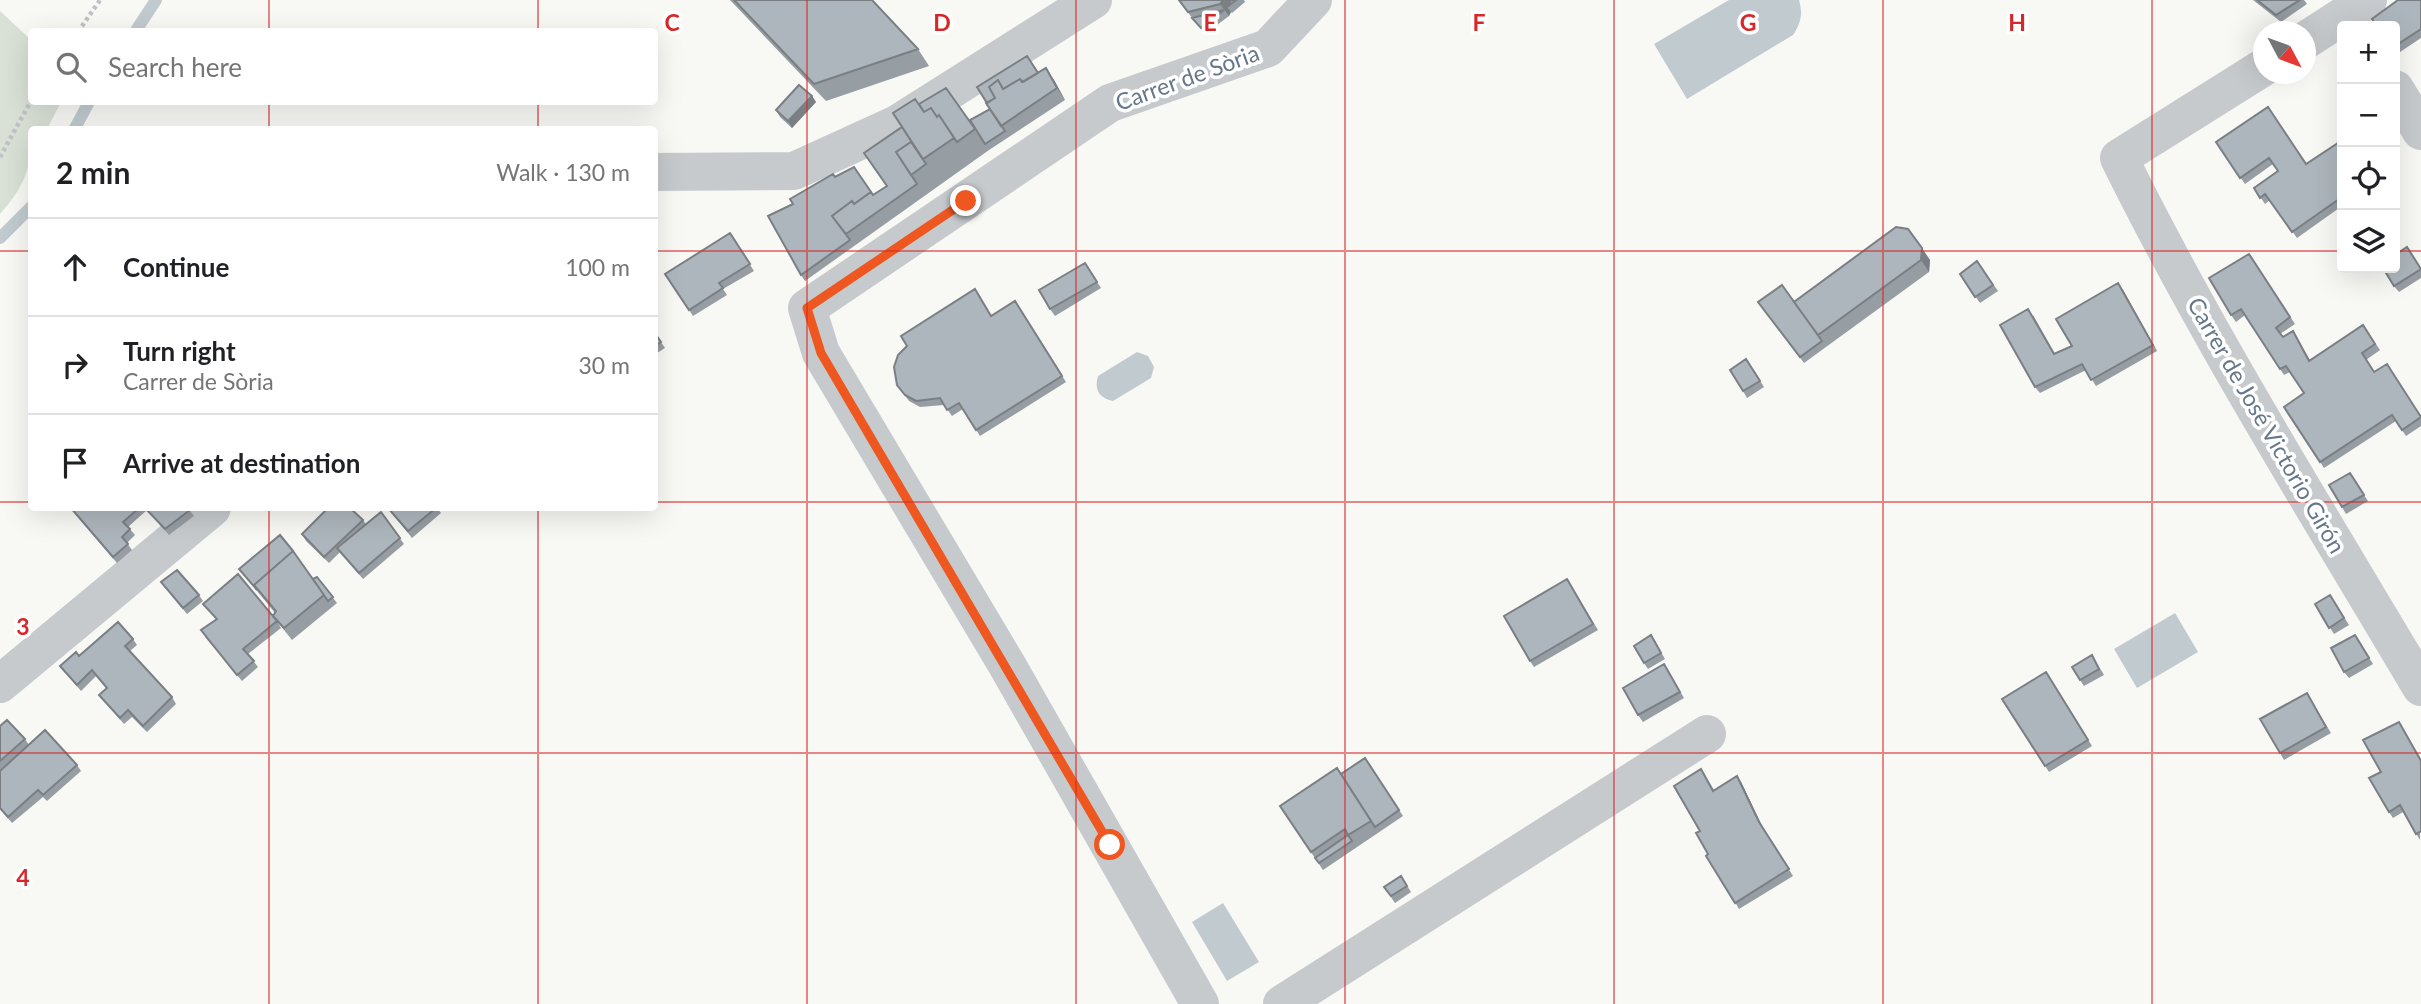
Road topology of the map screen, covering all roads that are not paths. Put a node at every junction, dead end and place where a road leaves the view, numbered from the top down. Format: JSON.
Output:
{"nodes":[{"id":1,"x":1093,"y":0,"type":"edge"},
{"id":2,"x":1313,"y":0,"type":"edge"},
{"id":3,"x":2357,"y":13,"type":"edge"},
{"id":4,"x":2316,"y":34,"type":"edge"},
{"id":5,"x":2253,"y":73,"type":"edge"},
{"id":6,"x":2400,"y":97,"type":"edge"},
{"id":7,"x":2421,"y":131,"type":"edge"},
{"id":8,"x":658,"y":172,"type":"edge"},
{"id":9,"x":208,"y":511,"type":"edge"},
{"id":10,"x":0,"y":684,"type":"edge"},
{"id":11,"x":2421,"y":687,"type":"edge"},
{"id":12,"x":1707,"y":734,"type":"dead end"},
{"id":13,"x":1200,"y":1004,"type":"edge"},
{"id":14,"x":1282,"y":1004,"type":"edge"}],
"edges":[{"from":1,"to":8,"type":"street"},
{"from":2,"to":13,"type":"street","name":"Carrer de Sòria"},
{"from":3,"to":4,"type":"street"},
{"from":5,"to":11,"type":"street","name":"Carrer de José Victorio Girón"},
{"from":6,"to":7,"type":"street"},
{"from":9,"to":10,"type":"street"},
{"from":12,"to":14,"type":"street"}]}
